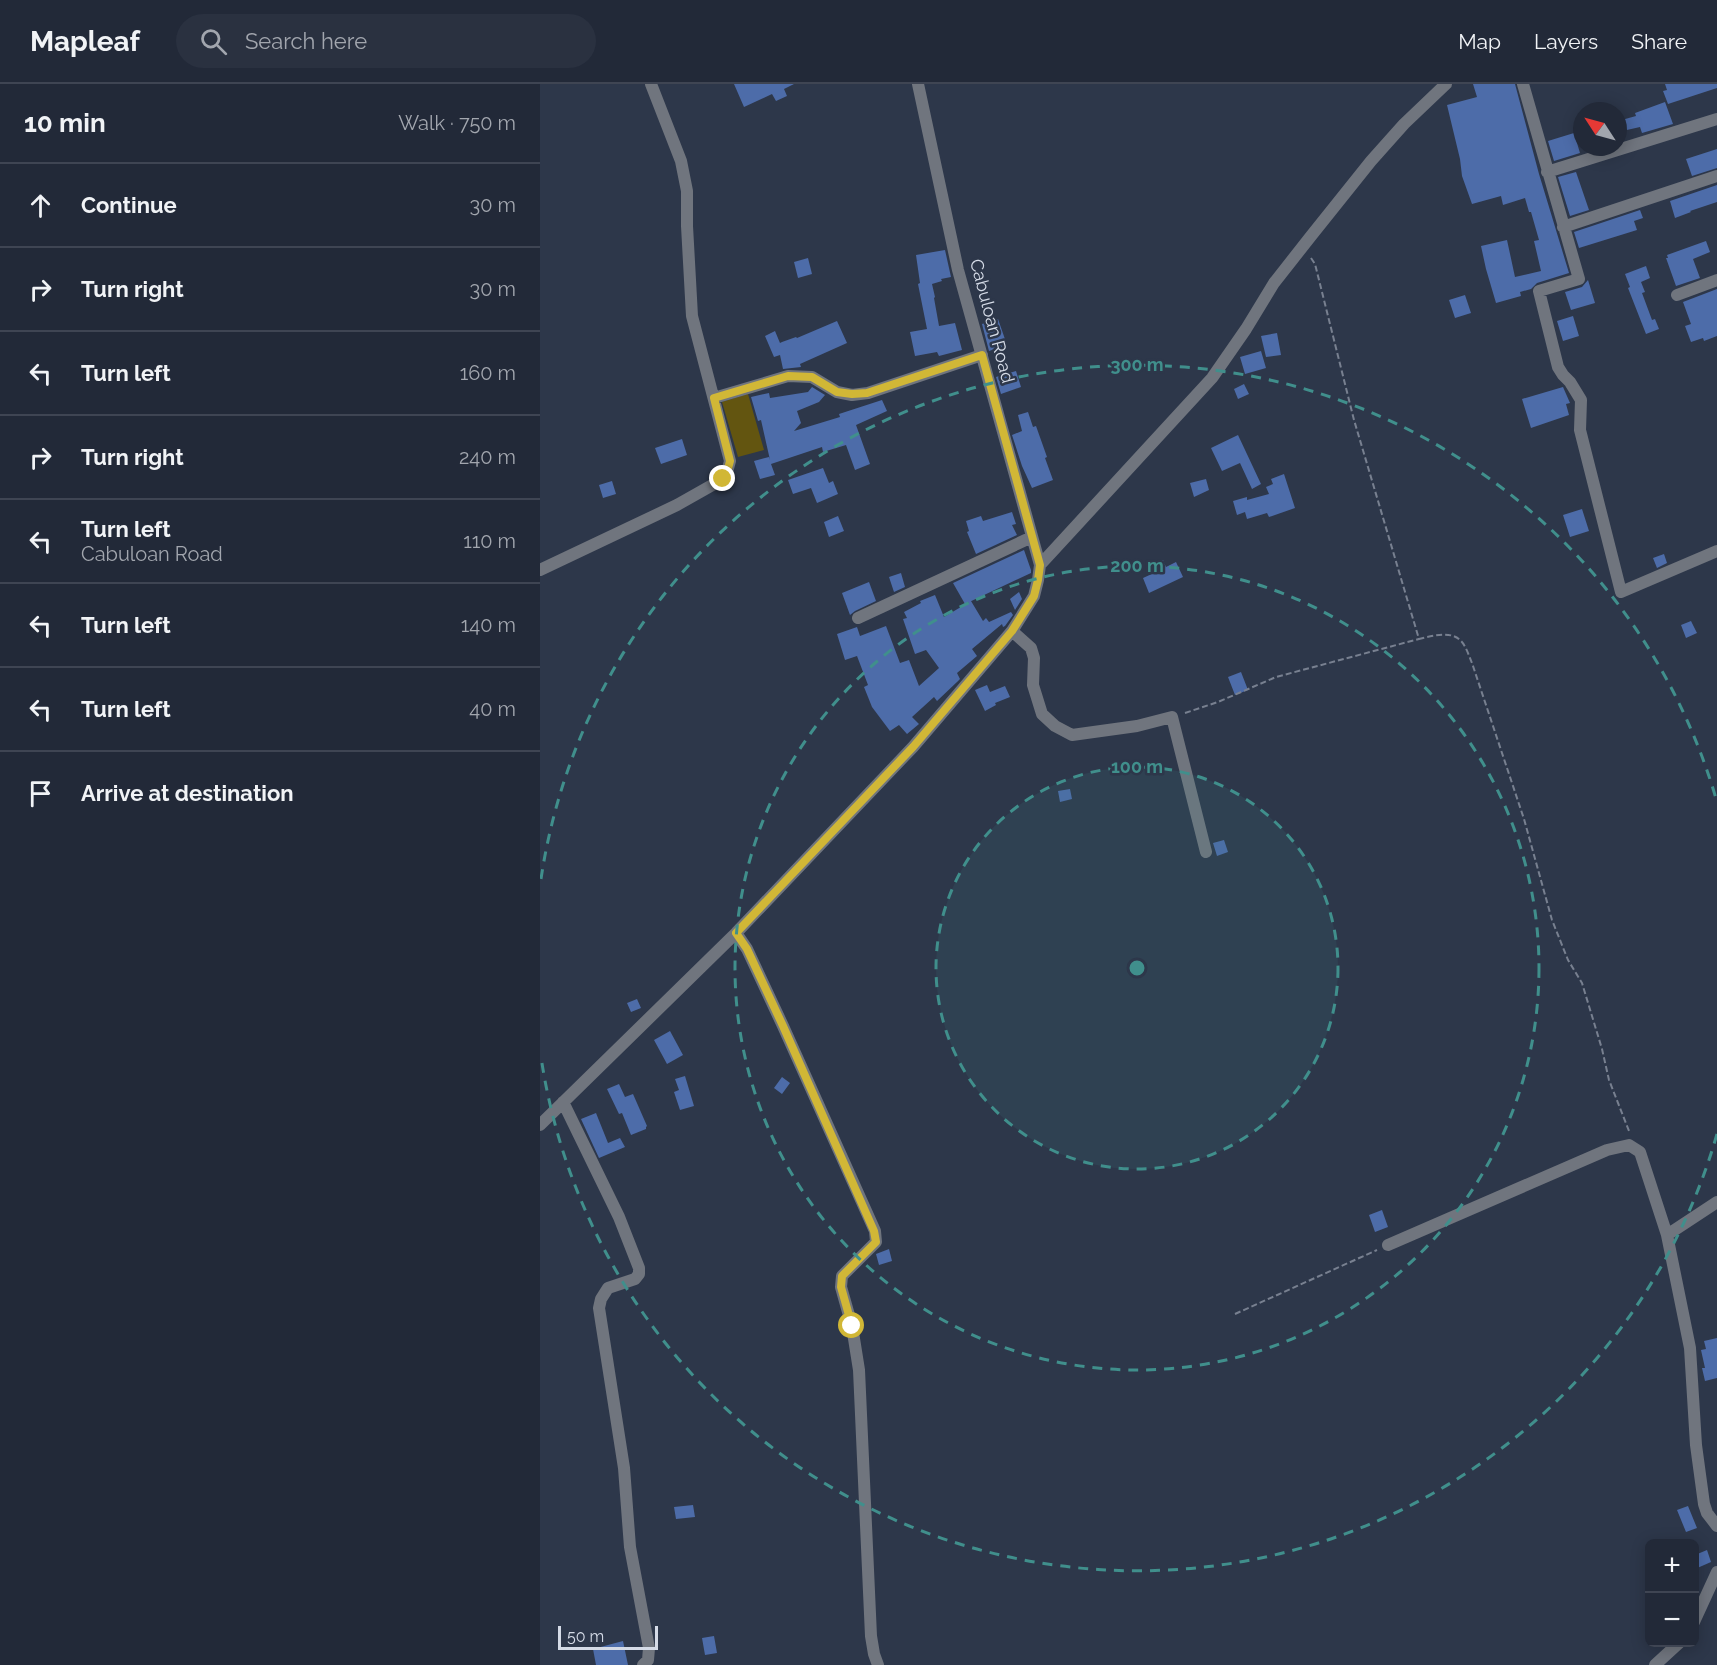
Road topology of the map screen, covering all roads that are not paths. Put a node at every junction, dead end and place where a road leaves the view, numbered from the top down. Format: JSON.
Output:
{"nodes":[{"id":1,"x":651,"y":84,"type":"edge"},
{"id":2,"x":918,"y":84,"type":"edge"},
{"id":3,"x":1446,"y":84,"type":"edge"},
{"id":4,"x":1523,"y":84,"type":"edge"},
{"id":5,"x":1717,"y":119,"type":"edge"},
{"id":6,"x":1547,"y":172,"type":"junction"},
{"id":7,"x":1717,"y":176,"type":"edge"},
{"id":8,"x":1563,"y":227,"type":"junction"},
{"id":9,"x":1717,"y":280,"type":"edge"},
{"id":10,"x":1677,"y":295,"type":"dead end"},
{"id":11,"x":982,"y":355,"type":"junction"},
{"id":12,"x":714,"y":398,"type":"junction"},
{"id":13,"x":1032,"y":537,"type":"junction"},
{"id":14,"x":1717,"y":550,"type":"edge"},
{"id":15,"x":1040,"y":565,"type":"junction"},
{"id":16,"x":540,"y":570,"type":"edge"},
{"id":17,"x":858,"y":618,"type":"dead end"},
{"id":18,"x":1012,"y":631,"type":"junction"},
{"id":19,"x":1206,"y":852,"type":"dead end"},
{"id":20,"x":736,"y":933,"type":"junction"},
{"id":21,"x":563,"y":1102,"type":"junction"},
{"id":22,"x":540,"y":1125,"type":"edge"},
{"id":23,"x":1717,"y":1202,"type":"edge"},
{"id":24,"x":1667,"y":1235,"type":"junction"},
{"id":25,"x":1388,"y":1245,"type":"road end"},
{"id":26,"x":1717,"y":1526,"type":"edge"},
{"id":27,"x":1717,"y":1572,"type":"edge"},
{"id":28,"x":1699,"y":1613,"type":"edge"},
{"id":29,"x":1675,"y":1647,"type":"edge"},
{"id":30,"x":642,"y":1665,"type":"edge"},
{"id":31,"x":878,"y":1665,"type":"edge"},
{"id":32,"x":1655,"y":1665,"type":"edge"}],
"edges":[{"from":1,"to":12,"type":"street"},
{"from":2,"to":11,"type":"street","name":"Cabuloan Road"},
{"from":3,"to":15,"type":"street"},
{"from":4,"to":6,"type":"street"},
{"from":5,"to":6,"type":"street"},
{"from":6,"to":8,"type":"street"},
{"from":7,"to":8,"type":"street"},
{"from":8,"to":14,"type":"street"},
{"from":9,"to":10,"type":"street"},
{"from":11,"to":12,"type":"street"},
{"from":11,"to":13,"type":"street","name":"Cabuloan Road"},
{"from":12,"to":16,"type":"street"},
{"from":13,"to":15,"type":"street","name":"Cabuloan Road"},
{"from":13,"to":17,"type":"street"},
{"from":15,"to":18,"type":"street"},
{"from":18,"to":19,"type":"street"},
{"from":18,"to":20,"type":"street"},
{"from":20,"to":21,"type":"street"},
{"from":20,"to":31,"type":"street"},
{"from":21,"to":22,"type":"street"},
{"from":21,"to":30,"type":"street"},
{"from":23,"to":24,"type":"street"},
{"from":24,"to":25,"type":"street"},
{"from":24,"to":26,"type":"street"},
{"from":27,"to":28,"type":"street"},
{"from":29,"to":32,"type":"street"}]}
